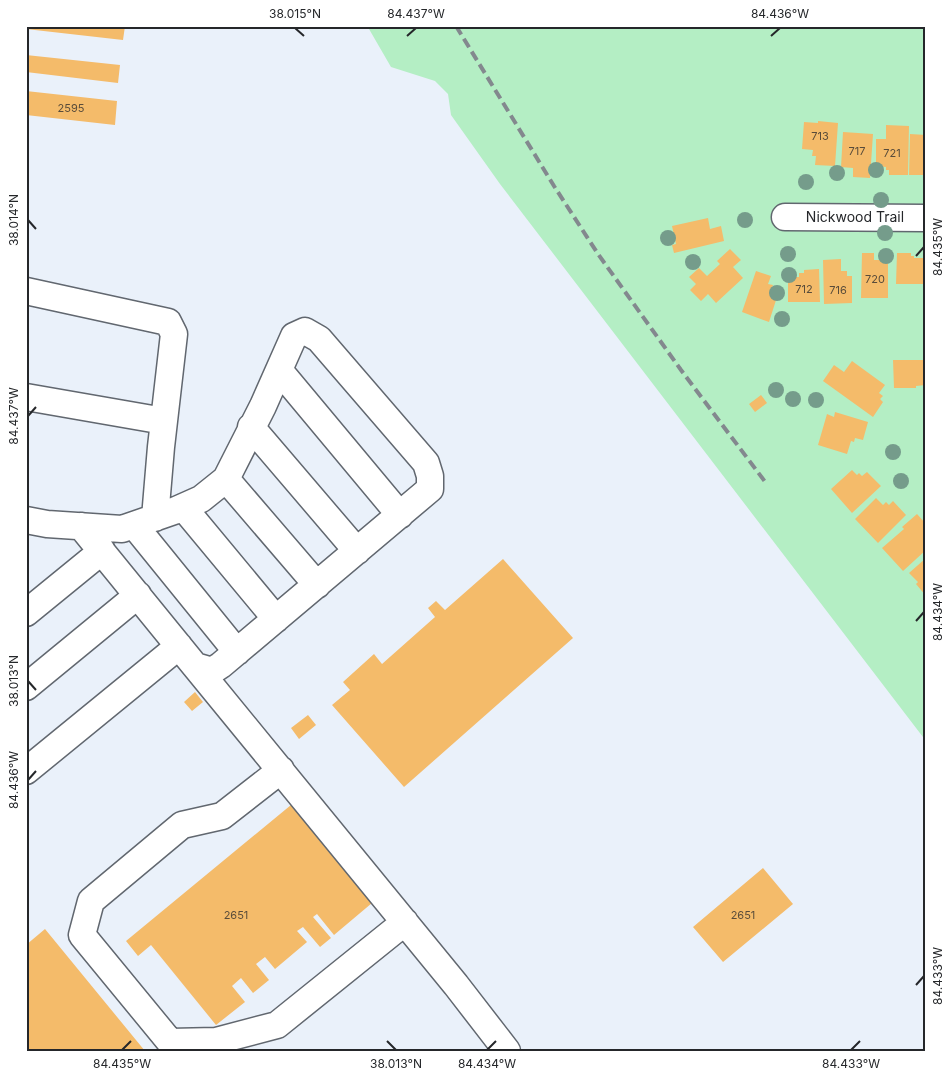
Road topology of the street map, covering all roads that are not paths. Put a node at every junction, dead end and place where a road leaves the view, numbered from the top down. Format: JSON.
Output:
{"nodes":[{"id":1,"x":785,"y":217,"type":"dead end"},
{"id":2,"x":926,"y":218,"type":"edge"},
{"id":3,"x":26,"y":291,"type":"edge"},
{"id":4,"x":279,"y":370,"type":"junction"},
{"id":5,"x":26,"y":398,"type":"edge"},
{"id":6,"x":164,"y":421,"type":"junction"},
{"id":7,"x":251,"y":427,"type":"junction"},
{"id":8,"x":226,"y":479,"type":"junction"},
{"id":9,"x":183,"y":507,"type":"junction"},
{"id":10,"x":400,"y":515,"type":"junction"},
{"id":11,"x":26,"y":520,"type":"edge"},
{"id":12,"x":144,"y":521,"type":"junction"},
{"id":13,"x":81,"y":526,"type":"junction"},
{"id":14,"x":102,"y":551,"type":"junction"},
{"id":15,"x":357,"y":551,"type":"junction"},
{"id":16,"x":317,"y":585,"type":"junction"},
{"id":17,"x":138,"y":595,"type":"junction"},
{"id":18,"x":26,"y":613,"type":"edge"},
{"id":19,"x":276,"y":619,"type":"junction"},
{"id":20,"x":179,"y":646,"type":"junction"},
{"id":21,"x":237,"y":652,"type":"junction"},
{"id":22,"x":196,"y":666,"type":"junction"},
{"id":23,"x":26,"y":687,"type":"edge"},
{"id":24,"x":281,"y":770,"type":"junction"},
{"id":25,"x":26,"y":771,"type":"edge"},
{"id":26,"x":405,"y":922,"type":"junction"},
{"id":27,"x":507,"y":1051,"type":"edge"}],
"edges":[{"from":1,"to":2,"type":"street","name":"Nickwood Trail"},
{"from":3,"to":6,"type":"street"},
{"from":4,"to":7,"type":"street"},
{"from":4,"to":10,"type":"street"},
{"from":4,"to":10,"type":"street"},
{"from":5,"to":6,"type":"street"},
{"from":6,"to":12,"type":"street"},
{"from":7,"to":8,"type":"street"},
{"from":7,"to":15,"type":"street"},
{"from":8,"to":9,"type":"street"},
{"from":8,"to":16,"type":"street"},
{"from":9,"to":12,"type":"street"},
{"from":9,"to":19,"type":"street"},
{"from":10,"to":15,"type":"street"},
{"from":11,"to":13,"type":"street"},
{"from":12,"to":13,"type":"street"},
{"from":12,"to":21,"type":"street"},
{"from":13,"to":14,"type":"street"},
{"from":14,"to":17,"type":"street"},
{"from":14,"to":18,"type":"street"},
{"from":15,"to":16,"type":"street"},
{"from":16,"to":19,"type":"street"},
{"from":17,"to":20,"type":"street"},
{"from":17,"to":23,"type":"street"},
{"from":19,"to":21,"type":"street"},
{"from":20,"to":22,"type":"street"},
{"from":20,"to":25,"type":"street"},
{"from":21,"to":22,"type":"street"},
{"from":22,"to":24,"type":"street"},
{"from":24,"to":26,"type":"street"},
{"from":24,"to":26,"type":"street"},
{"from":26,"to":27,"type":"street"}]}
